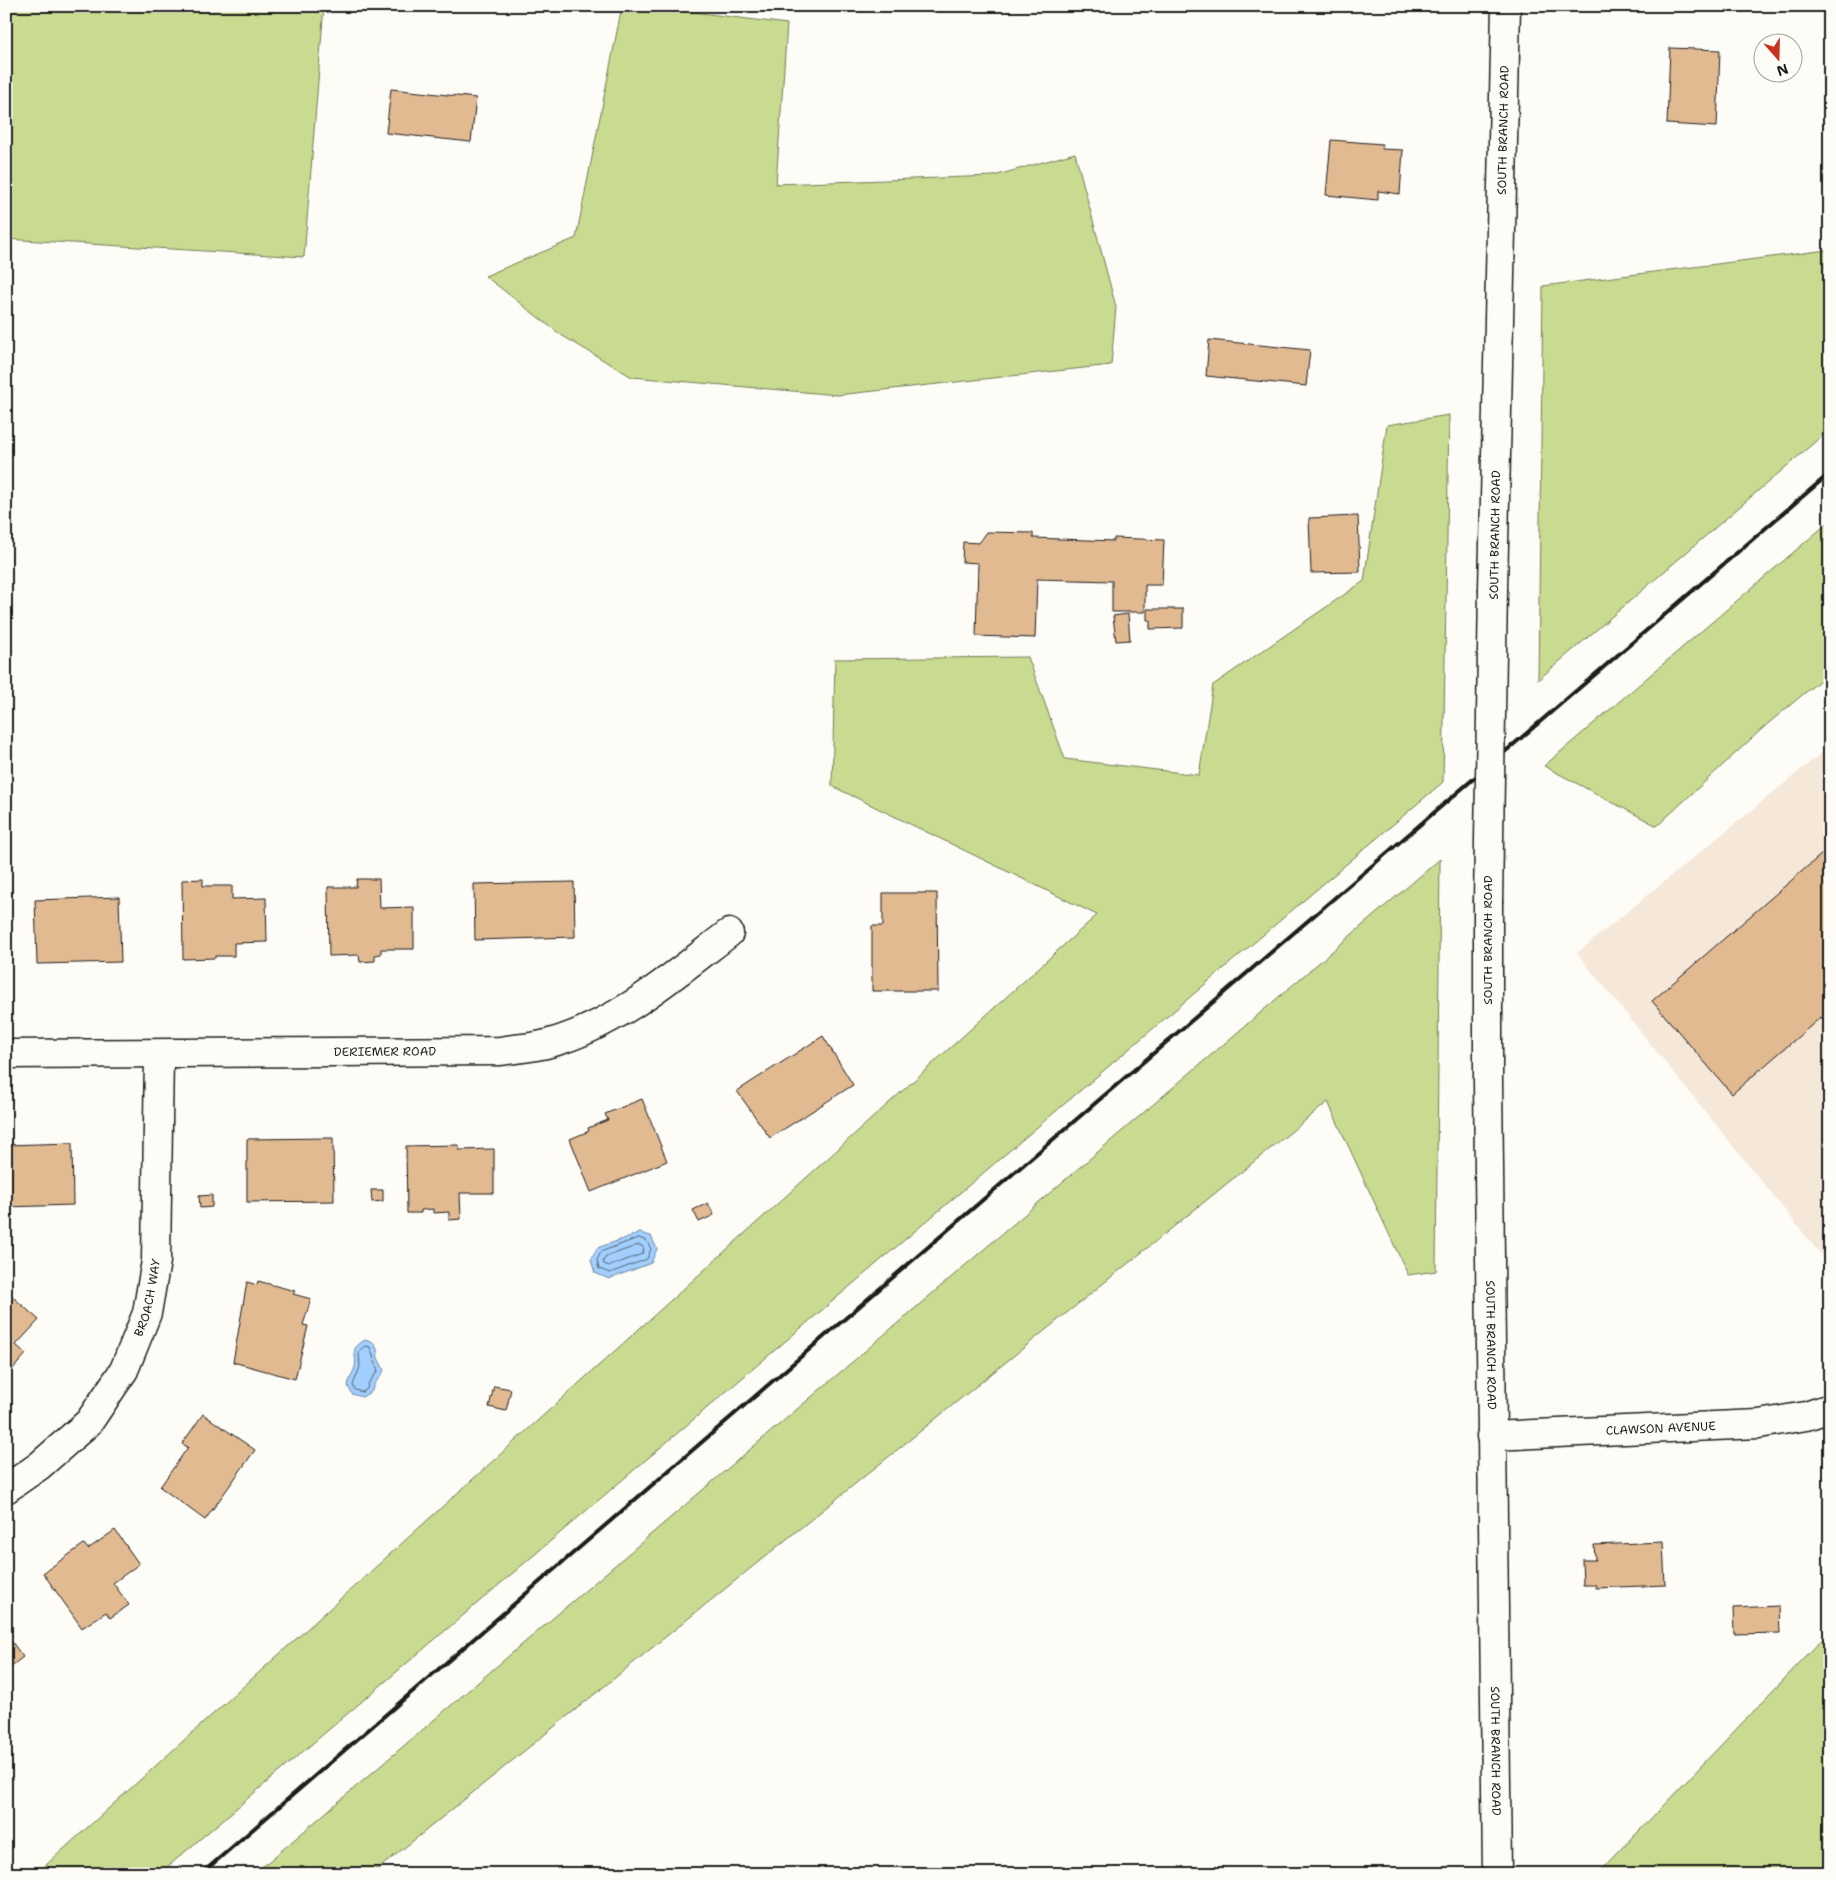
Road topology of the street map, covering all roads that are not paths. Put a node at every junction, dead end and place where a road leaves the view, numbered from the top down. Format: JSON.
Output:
{"nodes":[{"id":1,"x":1506,"y":6,"type":"edge"},
{"id":2,"x":729,"y":933,"type":"dead end"},
{"id":3,"x":6,"y":1054,"type":"edge"},
{"id":4,"x":159,"y":1054,"type":"junction"},
{"id":5,"x":1822,"y":1415,"type":"edge"},
{"id":6,"x":1491,"y":1436,"type":"junction"},
{"id":7,"x":6,"y":1489,"type":"edge"},
{"id":8,"x":1497,"y":1874,"type":"edge"}],
"edges":[{"from":1,"to":6,"type":"street","name":"SOUTH BRANCH ROAD","bridge":true},
{"from":2,"to":4,"type":"street","name":"DERIEMER ROAD"},
{"from":3,"to":4,"type":"street","name":"DERIEMER ROAD"},
{"from":4,"to":7,"type":"street","name":"BROACH WAY"},
{"from":5,"to":6,"type":"street","name":"CLAWSON AVENUE"},
{"from":6,"to":8,"type":"street","name":"SOUTH BRANCH ROAD"}]}
